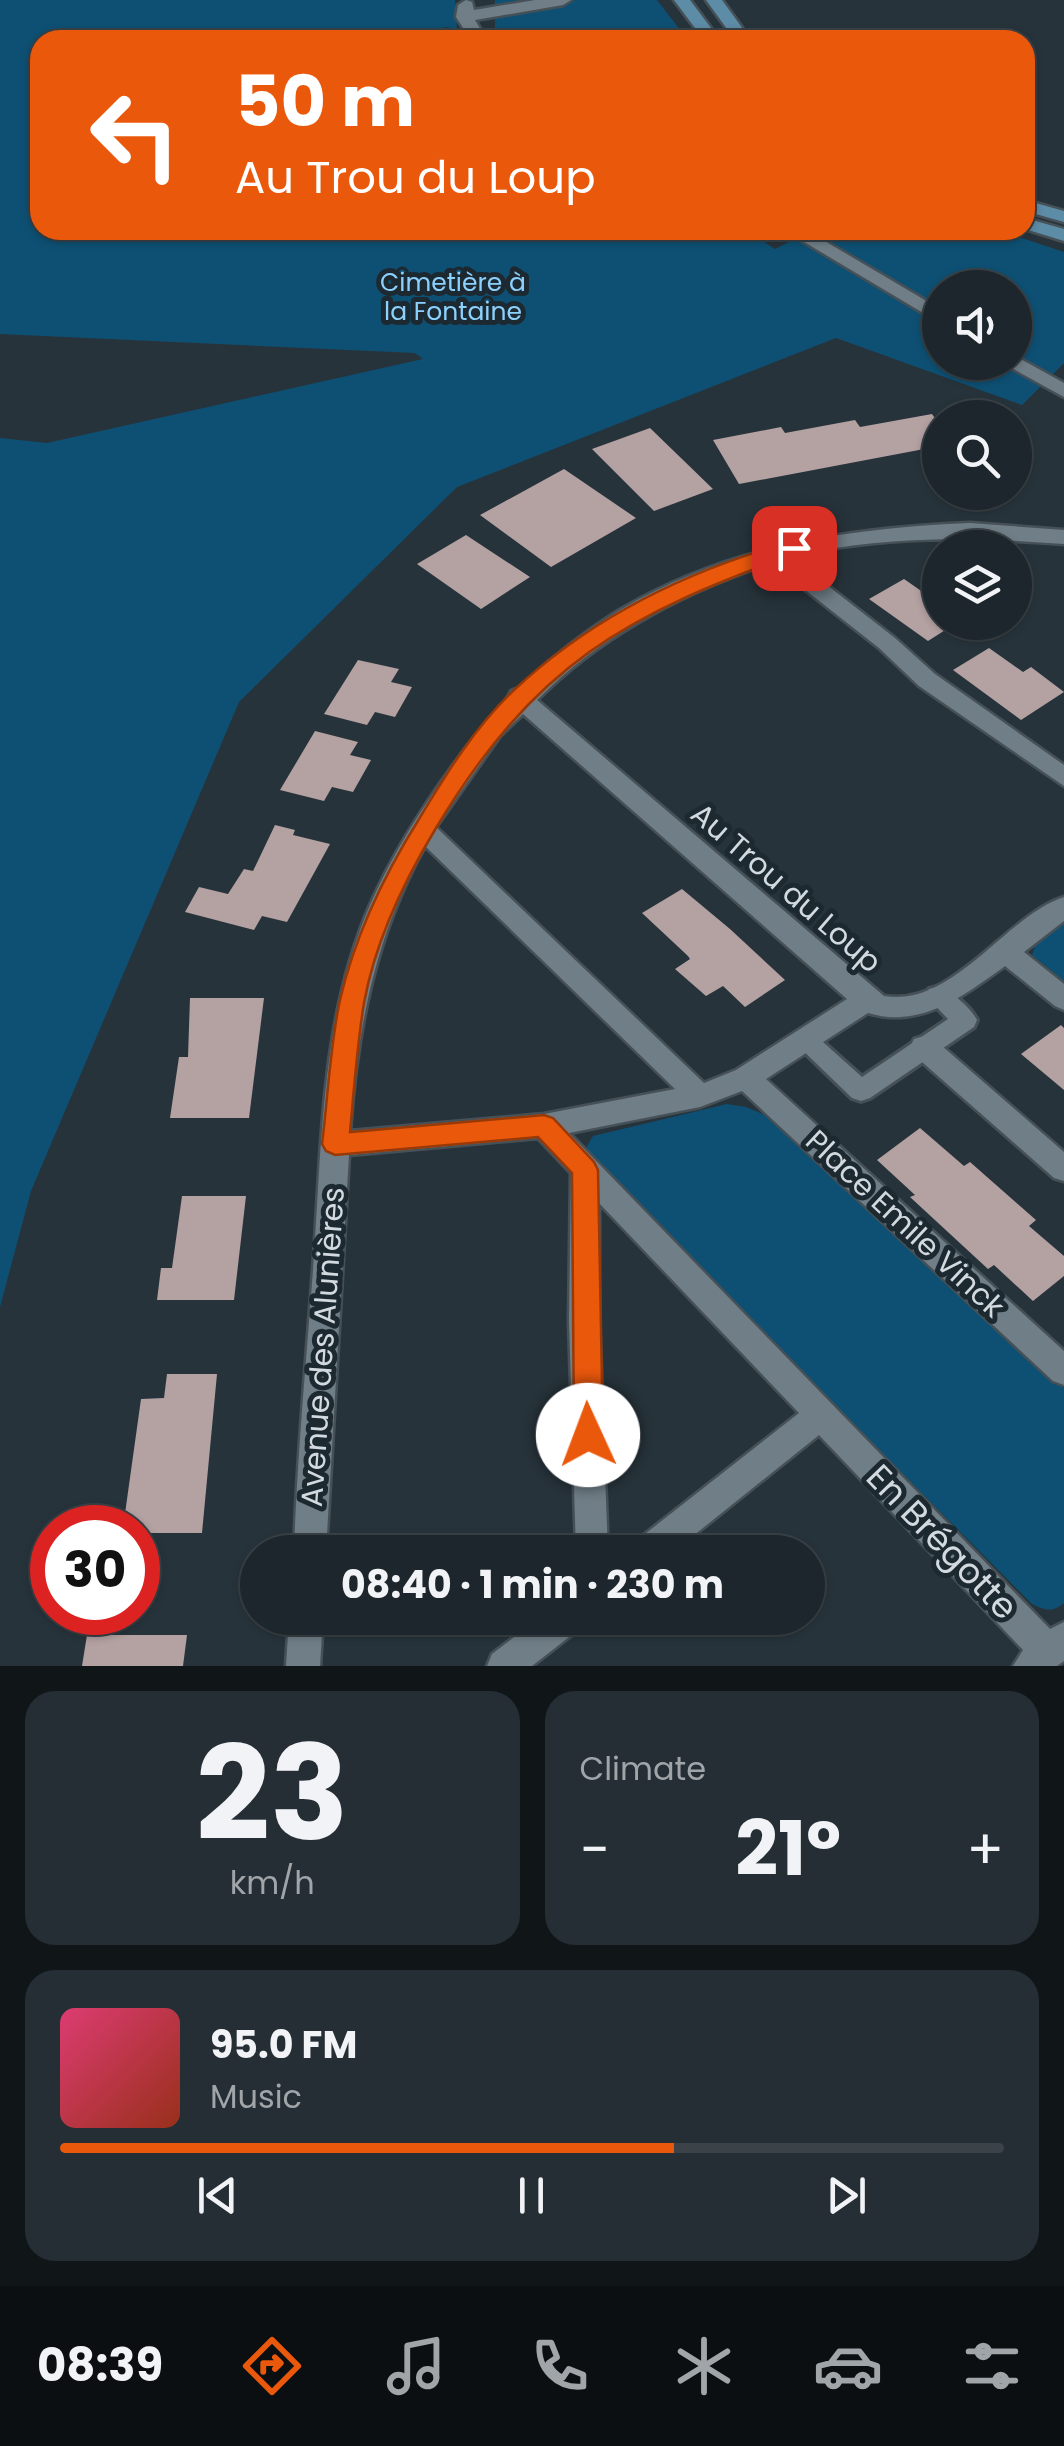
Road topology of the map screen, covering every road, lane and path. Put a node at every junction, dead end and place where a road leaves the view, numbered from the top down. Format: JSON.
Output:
{"nodes":[{"id":1,"x":563,"y":0,"type":"edge"},
{"id":2,"x":682,"y":0,"type":"edge"},
{"id":3,"x":714,"y":0,"type":"edge"},
{"id":4,"x":466,"y":8,"type":"edge"},
{"id":5,"x":704,"y":30,"type":"edge"},
{"id":6,"x":735,"y":30,"type":"edge"},
{"id":7,"x":1035,"y":208,"type":"edge"},
{"id":8,"x":1064,"y":217,"type":"edge"},
{"id":9,"x":1035,"y":226,"type":"edge"},
{"id":10,"x":1064,"y":236,"type":"edge"},
{"id":11,"x":810,"y":240,"type":"edge"},
{"id":12,"x":922,"y":306,"type":"edge"},
{"id":13,"x":1032,"y":372,"type":"edge"},
{"id":14,"x":1064,"y":391,"type":"edge"},
{"id":15,"x":1064,"y":537,"type":"edge"},
{"id":16,"x":772,"y":553,"type":"junction"},
{"id":17,"x":519,"y":698,"type":"junction"},
{"id":18,"x":1064,"y":777,"type":"edge"},
{"id":19,"x":422,"y":829,"type":"junction"},
{"id":20,"x":1064,"y":906,"type":"edge"},
{"id":21,"x":1004,"y":950,"type":"junction"},
{"id":22,"x":938,"y":996,"type":"junction"},
{"id":23,"x":1064,"y":999,"type":"edge"},
{"id":24,"x":866,"y":1000,"type":"junction"},
{"id":25,"x":804,"y":1040,"type":"junction"},
{"id":26,"x":924,"y":1047,"type":"junction"},
{"id":27,"x":746,"y":1078,"type":"junction"},
{"id":28,"x":700,"y":1096,"type":"junction"},
{"id":29,"x":544,"y":1126,"type":"junction"},
{"id":30,"x":335,"y":1144,"type":"junction"},
{"id":31,"x":1064,"y":1168,"type":"edge"},
{"id":32,"x":585,"y":1170,"type":"junction"},
{"id":33,"x":1064,"y":1370,"type":"edge"},
{"id":34,"x":819,"y":1416,"type":"junction"},
{"id":35,"x":311,"y":1535,"type":"edge"},
{"id":36,"x":591,"y":1535,"type":"edge"},
{"id":37,"x":669,"y":1535,"type":"edge"},
{"id":38,"x":305,"y":1635,"type":"edge"},
{"id":39,"x":544,"y":1635,"type":"edge"},
{"id":40,"x":1047,"y":1652,"type":"edge"},
{"id":41,"x":303,"y":1666,"type":"edge"},
{"id":42,"x":504,"y":1666,"type":"edge"}],
"edges":[{"from":1,"to":4,"type":"street"},
{"from":2,"to":5,"type":"main road"},
{"from":3,"to":6,"type":"main road"},
{"from":7,"to":8,"type":"main road"},
{"from":9,"to":10,"type":"main road"},
{"from":11,"to":12,"type":"street"},
{"from":13,"to":14,"type":"street"},
{"from":15,"to":16,"type":"street","name":"Avenue des Alunières"},
{"from":16,"to":17,"type":"street","name":"Avenue des Alunières"},
{"from":16,"to":18,"type":"street"},
{"from":17,"to":19,"type":"street","name":"Avenue des Alunières"},
{"from":17,"to":24,"type":"street","name":"Au Trou du Loup"},
{"from":19,"to":28,"type":"street"},
{"from":19,"to":30,"type":"street","name":"Avenue des Alunières"},
{"from":20,"to":21,"type":"street"},
{"from":21,"to":22,"type":"street"},
{"from":21,"to":23,"type":"street"},
{"from":22,"to":24,"type":"street"},
{"from":22,"to":26,"type":"lane"},
{"from":24,"to":25,"type":"street","name":"Au Trou du Loup"},
{"from":25,"to":26,"type":"lane"},
{"from":25,"to":27,"type":"street","name":"Au Trou du Loup"},
{"from":26,"to":31,"type":"street"},
{"from":27,"to":28,"type":"street","name":"Au Trou du Loup"},
{"from":27,"to":33,"type":"street","name":"Place Emile Vinck"},
{"from":28,"to":29,"type":"street","name":"Au Trou du Loup"},
{"from":29,"to":30,"type":"street","name":"Au Trou du Loup"},
{"from":29,"to":32,"type":"street","name":"En Brégotte"},
{"from":30,"to":35,"type":"street","name":"Avenue des Alunières"},
{"from":32,"to":34,"type":"street","name":"En Brégotte"},
{"from":32,"to":36,"type":"street"},
{"from":34,"to":37,"type":"street"},
{"from":34,"to":40,"type":"street","name":"En Brégotte"},
{"from":38,"to":41,"type":"street"},
{"from":39,"to":42,"type":"street"}]}
